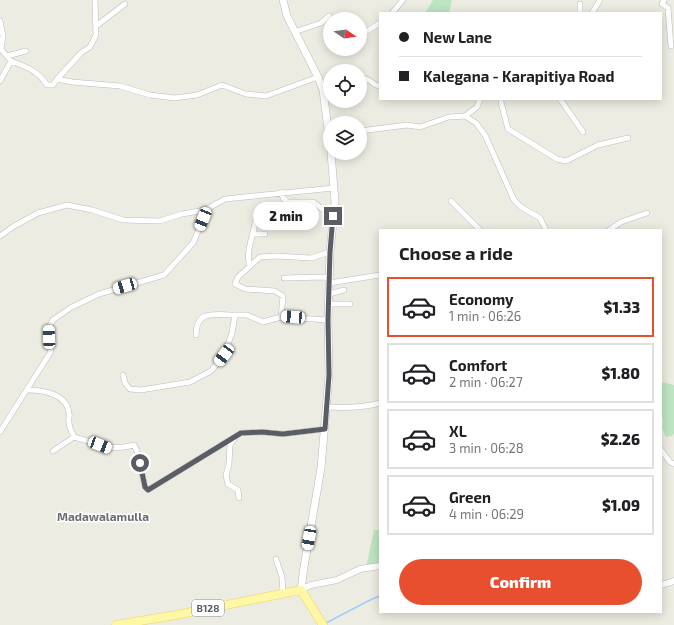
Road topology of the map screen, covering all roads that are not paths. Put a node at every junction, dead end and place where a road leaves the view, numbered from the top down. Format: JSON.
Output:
{"nodes":[{"id":1,"x":95,"y":0,"type":"edge"},
{"id":2,"x":283,"y":0,"type":"edge"},
{"id":3,"x":403,"y":0,"type":"edge"},
{"id":4,"x":600,"y":0,"type":"edge"},
{"id":5,"x":664,"y":0,"type":"edge"},
{"id":6,"x":125,"y":4,"type":"dead end"},
{"id":7,"x":580,"y":4,"type":"dead end"},
{"id":8,"x":393,"y":12,"type":"edge"},
{"id":9,"x":580,"y":12,"type":"edge"},
{"id":10,"x":593,"y":12,"type":"edge"},
{"id":11,"x":0,"y":21,"type":"edge"},
{"id":12,"x":323,"y":21,"type":"edge"},
{"id":13,"x":379,"y":24,"type":"edge"},
{"id":14,"x":96,"y":26,"type":"junction"},
{"id":15,"x":294,"y":32,"type":"junction"},
{"id":16,"x":367,"y":32,"type":"dead end"},
{"id":17,"x":671,"y":46,"type":"dead end"},
{"id":18,"x":26,"y":51,"type":"dead end"},
{"id":19,"x":7,"y":56,"type":"junction"},
{"id":20,"x":11,"y":61,"type":"junction"},
{"id":21,"x":318,"y":77,"type":"junction"},
{"id":22,"x":367,"y":78,"type":"edge"},
{"id":23,"x":57,"y":79,"type":"junction"},
{"id":24,"x":0,"y":81,"type":"edge"},
{"id":25,"x":323,"y":84,"type":"edge"},
{"id":26,"x":379,"y":86,"type":"edge"},
{"id":27,"x":480,"y":100,"type":"edge"},
{"id":28,"x":501,"y":100,"type":"edge"},
{"id":29,"x":561,"y":100,"type":"edge"},
{"id":30,"x":465,"y":116,"type":"junction"},
{"id":31,"x":367,"y":130,"type":"edge"},
{"id":32,"x":583,"y":132,"type":"dead end"},
{"id":33,"x":628,"y":138,"type":"dead end"},
{"id":34,"x":332,"y":160,"type":"edge"},
{"id":35,"x":334,"y":188,"type":"junction"},
{"id":36,"x":282,"y":192,"type":"junction"},
{"id":37,"x":451,"y":201,"type":"dead end"},
{"id":38,"x":290,"y":204,"type":"junction"},
{"id":39,"x":205,"y":210,"type":"junction"},
{"id":40,"x":647,"y":212,"type":"dead end"},
{"id":41,"x":333,"y":216,"type":"junction"},
{"id":42,"x":479,"y":229,"type":"edge"},
{"id":43,"x":546,"y":229,"type":"edge"},
{"id":44,"x":610,"y":229,"type":"edge"},
{"id":45,"x":254,"y":234,"type":"junction"},
{"id":46,"x":265,"y":234,"type":"dead end"},
{"id":47,"x":0,"y":236,"type":"edge"},
{"id":48,"x":330,"y":252,"type":"junction"},
{"id":49,"x":250,"y":266,"type":"junction"},
{"id":50,"x":379,"y":275,"type":"edge"},
{"id":51,"x":284,"y":278,"type":"dead end"},
{"id":52,"x":329,"y":281,"type":"junction"},
{"id":53,"x":344,"y":290,"type":"dead end"},
{"id":54,"x":328,"y":294,"type":"junction"},
{"id":55,"x":328,"y":304,"type":"junction"},
{"id":56,"x":350,"y":304,"type":"dead end"},
{"id":57,"x":234,"y":315,"type":"junction"},
{"id":58,"x":281,"y":317,"type":"junction"},
{"id":59,"x":328,"y":320,"type":"junction"},
{"id":60,"x":196,"y":335,"type":"dead end"},
{"id":61,"x":124,"y":375,"type":"dead end"},
{"id":62,"x":28,"y":390,"type":"junction"},
{"id":63,"x":379,"y":403,"type":"edge"},
{"id":64,"x":326,"y":406,"type":"junction"},
{"id":65,"x":325,"y":429,"type":"junction"},
{"id":66,"x":0,"y":432,"type":"edge"},
{"id":67,"x":74,"y":437,"type":"junction"},
{"id":68,"x":234,"y":438,"type":"junction"},
{"id":69,"x":52,"y":451,"type":"dead end"},
{"id":70,"x":662,"y":451,"type":"edge"},
{"id":71,"x":674,"y":464,"type":"edge"},
{"id":72,"x":239,"y":498,"type":"dead end"},
{"id":73,"x":276,"y":559,"type":"dead end"},
{"id":74,"x":379,"y":566,"type":"edge"},
{"id":75,"x":674,"y":581,"type":"edge"},
{"id":76,"x":662,"y":585,"type":"edge"},
{"id":77,"x":301,"y":590,"type":"junction"},
{"id":78,"x":283,"y":593,"type":"junction"},
{"id":79,"x":321,"y":623,"type":"edge"},
{"id":80,"x":116,"y":625,"type":"edge"}],
"edges":[{"from":1,"to":14,"type":"street"},
{"from":2,"to":15,"type":"main road"},
{"from":3,"to":8,"type":"street"},
{"from":4,"to":10,"type":"street"},
{"from":5,"to":17,"type":"street"},
{"from":6,"to":14,"type":"street"},
{"from":7,"to":9,"type":"street"},
{"from":11,"to":19,"type":"street"},
{"from":12,"to":15,"type":"street"},
{"from":13,"to":16,"type":"street"},
{"from":14,"to":23,"type":"street"},
{"from":15,"to":21,"type":"main road"},
{"from":18,"to":19,"type":"street"},
{"from":19,"to":20,"type":"street"},
{"from":20,"to":23,"type":"street"},
{"from":20,"to":24,"type":"street"},
{"from":21,"to":23,"type":"street"},
{"from":21,"to":25,"type":"main road"},
{"from":22,"to":26,"type":"street"},
{"from":27,"to":30,"type":"street"},
{"from":28,"to":33,"type":"street"},
{"from":29,"to":32,"type":"street"},
{"from":30,"to":31,"type":"street"},
{"from":30,"to":43,"type":"street"},
{"from":34,"to":35,"type":"main road"},
{"from":35,"to":36,"type":"street"},
{"from":35,"to":41,"type":"main road"},
{"from":36,"to":38,"type":"street"},
{"from":36,"to":39,"type":"street"},
{"from":37,"to":42,"type":"street"},
{"from":38,"to":41,"type":"street"},
{"from":38,"to":45,"type":"street"},
{"from":39,"to":47,"type":"street"},
{"from":39,"to":62,"type":"street"},
{"from":40,"to":44,"type":"street"},
{"from":41,"to":48,"type":"main road"},
{"from":45,"to":46,"type":"street"},
{"from":45,"to":49,"type":"street"},
{"from":48,"to":49,"type":"street"},
{"from":48,"to":52,"type":"main road"},
{"from":49,"to":58,"type":"street"},
{"from":50,"to":52,"type":"street"},
{"from":51,"to":52,"type":"street"},
{"from":52,"to":54,"type":"main road"},
{"from":53,"to":54,"type":"street"},
{"from":54,"to":55,"type":"main road"},
{"from":55,"to":56,"type":"street"},
{"from":55,"to":59,"type":"main road"},
{"from":57,"to":58,"type":"street"},
{"from":57,"to":60,"type":"street"},
{"from":57,"to":61,"type":"street"},
{"from":58,"to":59,"type":"street"},
{"from":59,"to":64,"type":"main road"},
{"from":62,"to":66,"type":"street"},
{"from":62,"to":67,"type":"street"},
{"from":63,"to":64,"type":"street"},
{"from":64,"to":65,"type":"main road"},
{"from":65,"to":68,"type":"street"},
{"from":65,"to":77,"type":"main road"},
{"from":67,"to":68,"type":"street"},
{"from":67,"to":69,"type":"street"},
{"from":68,"to":72,"type":"street"},
{"from":70,"to":71,"type":"street"},
{"from":73,"to":78,"type":"street"},
{"from":74,"to":77,"type":"street"},
{"from":75,"to":76,"type":"street"},
{"from":77,"to":78,"type":"main road","number":"B128"},
{"from":77,"to":79,"type":"main road"},
{"from":78,"to":80,"type":"main road","number":"B128"}]}
